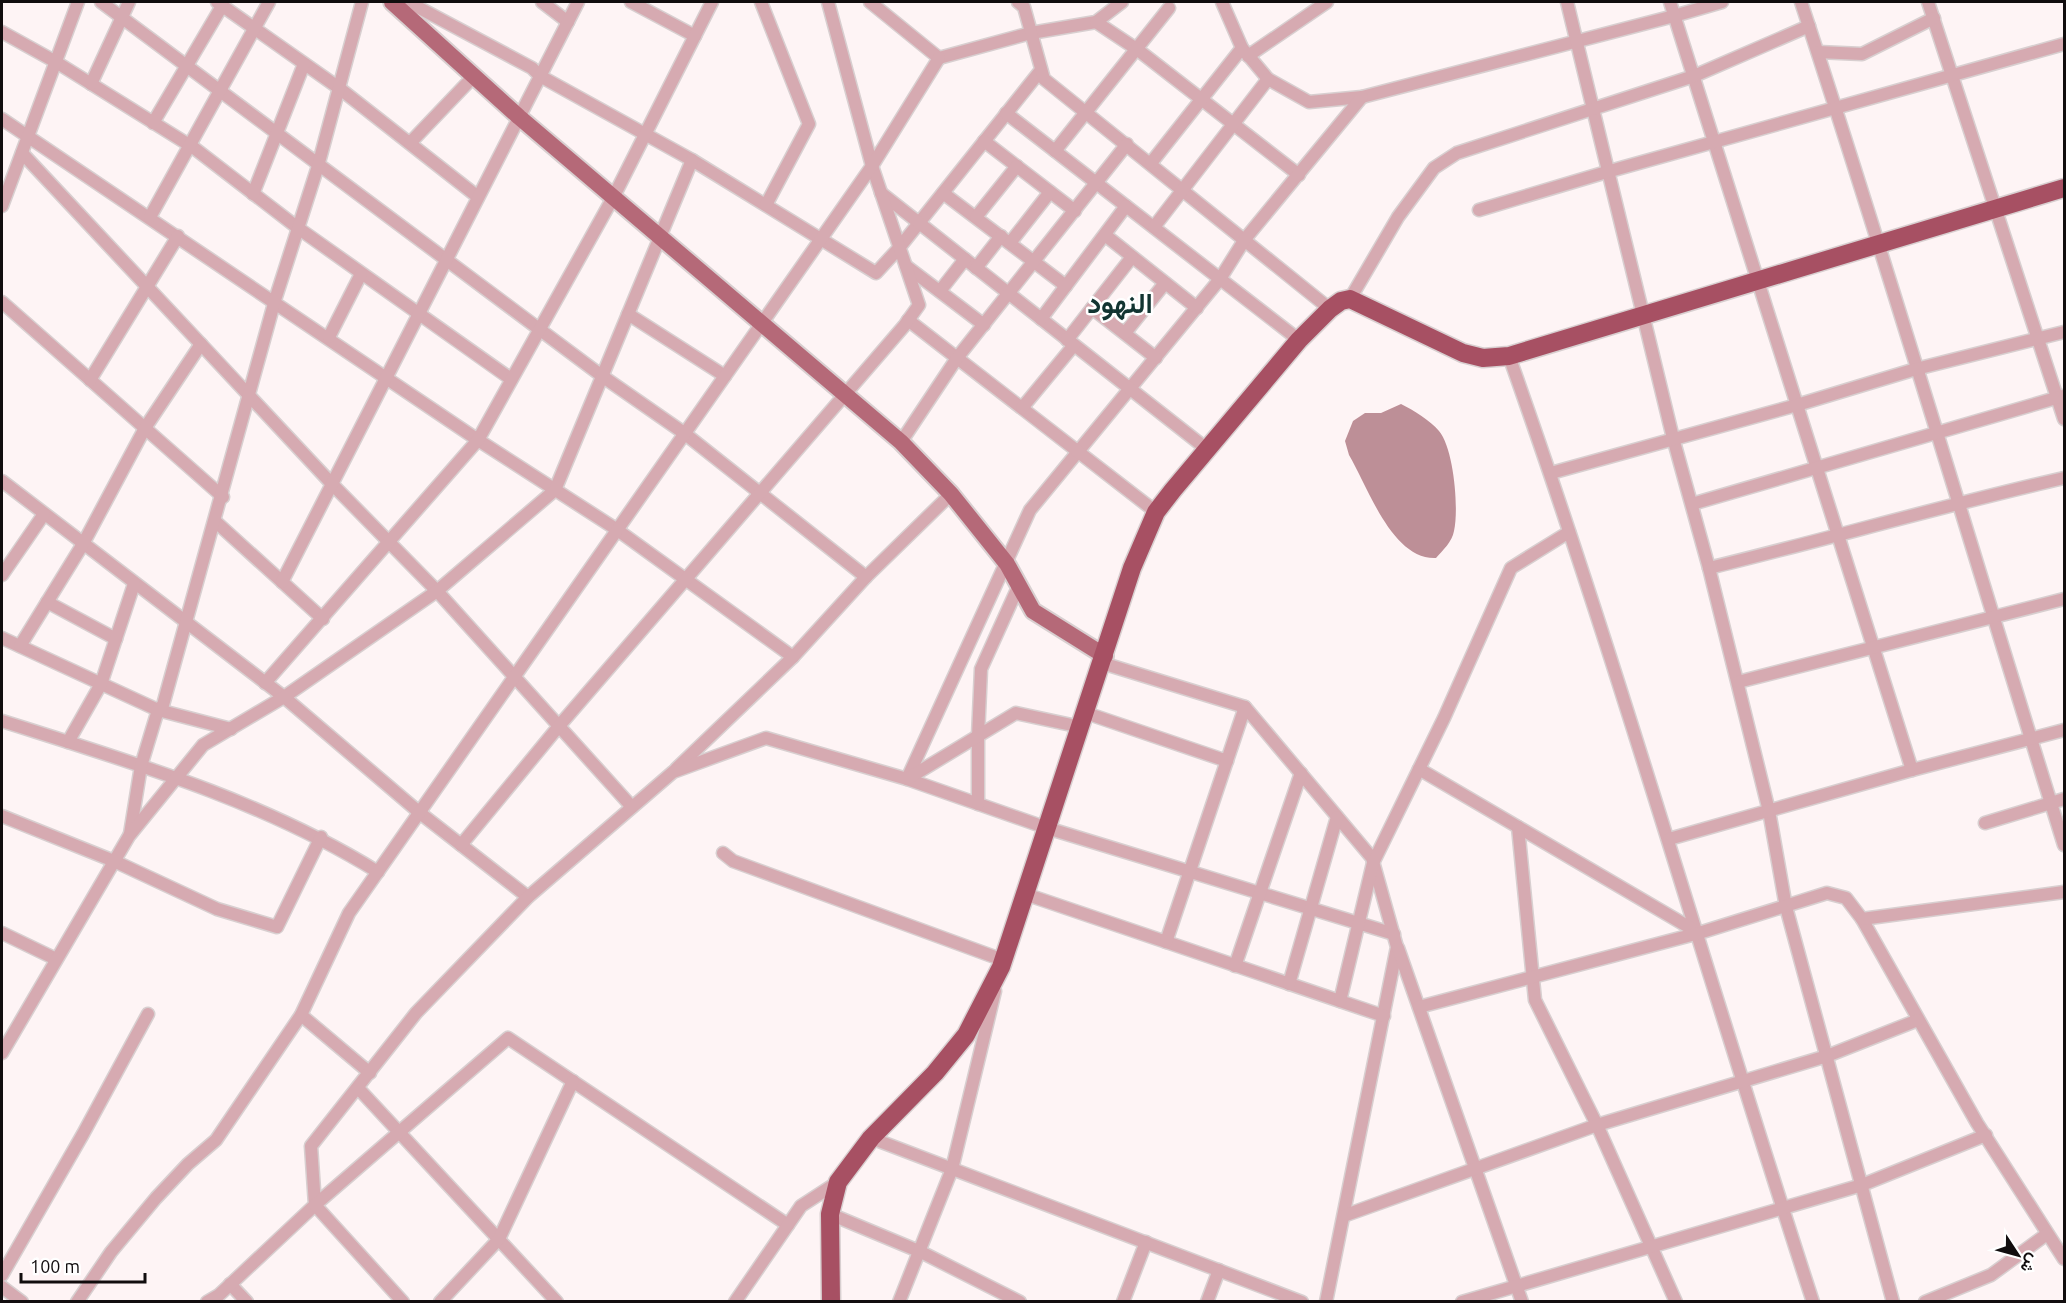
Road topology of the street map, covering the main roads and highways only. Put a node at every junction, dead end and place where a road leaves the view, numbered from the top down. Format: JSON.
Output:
{"nodes":[{"id":1,"x":392,"y":2,"type":"edge"},
{"id":2,"x":2064,"y":189,"type":"edge"},
{"id":3,"x":1103,"y":660,"type":"junction"},
{"id":4,"x":830,"y":1301,"type":"edge"}],
"edges":[{"from":1,"to":3,"type":"main road"},
{"from":2,"to":3,"type":"highway"},
{"from":3,"to":4,"type":"highway"}]}
